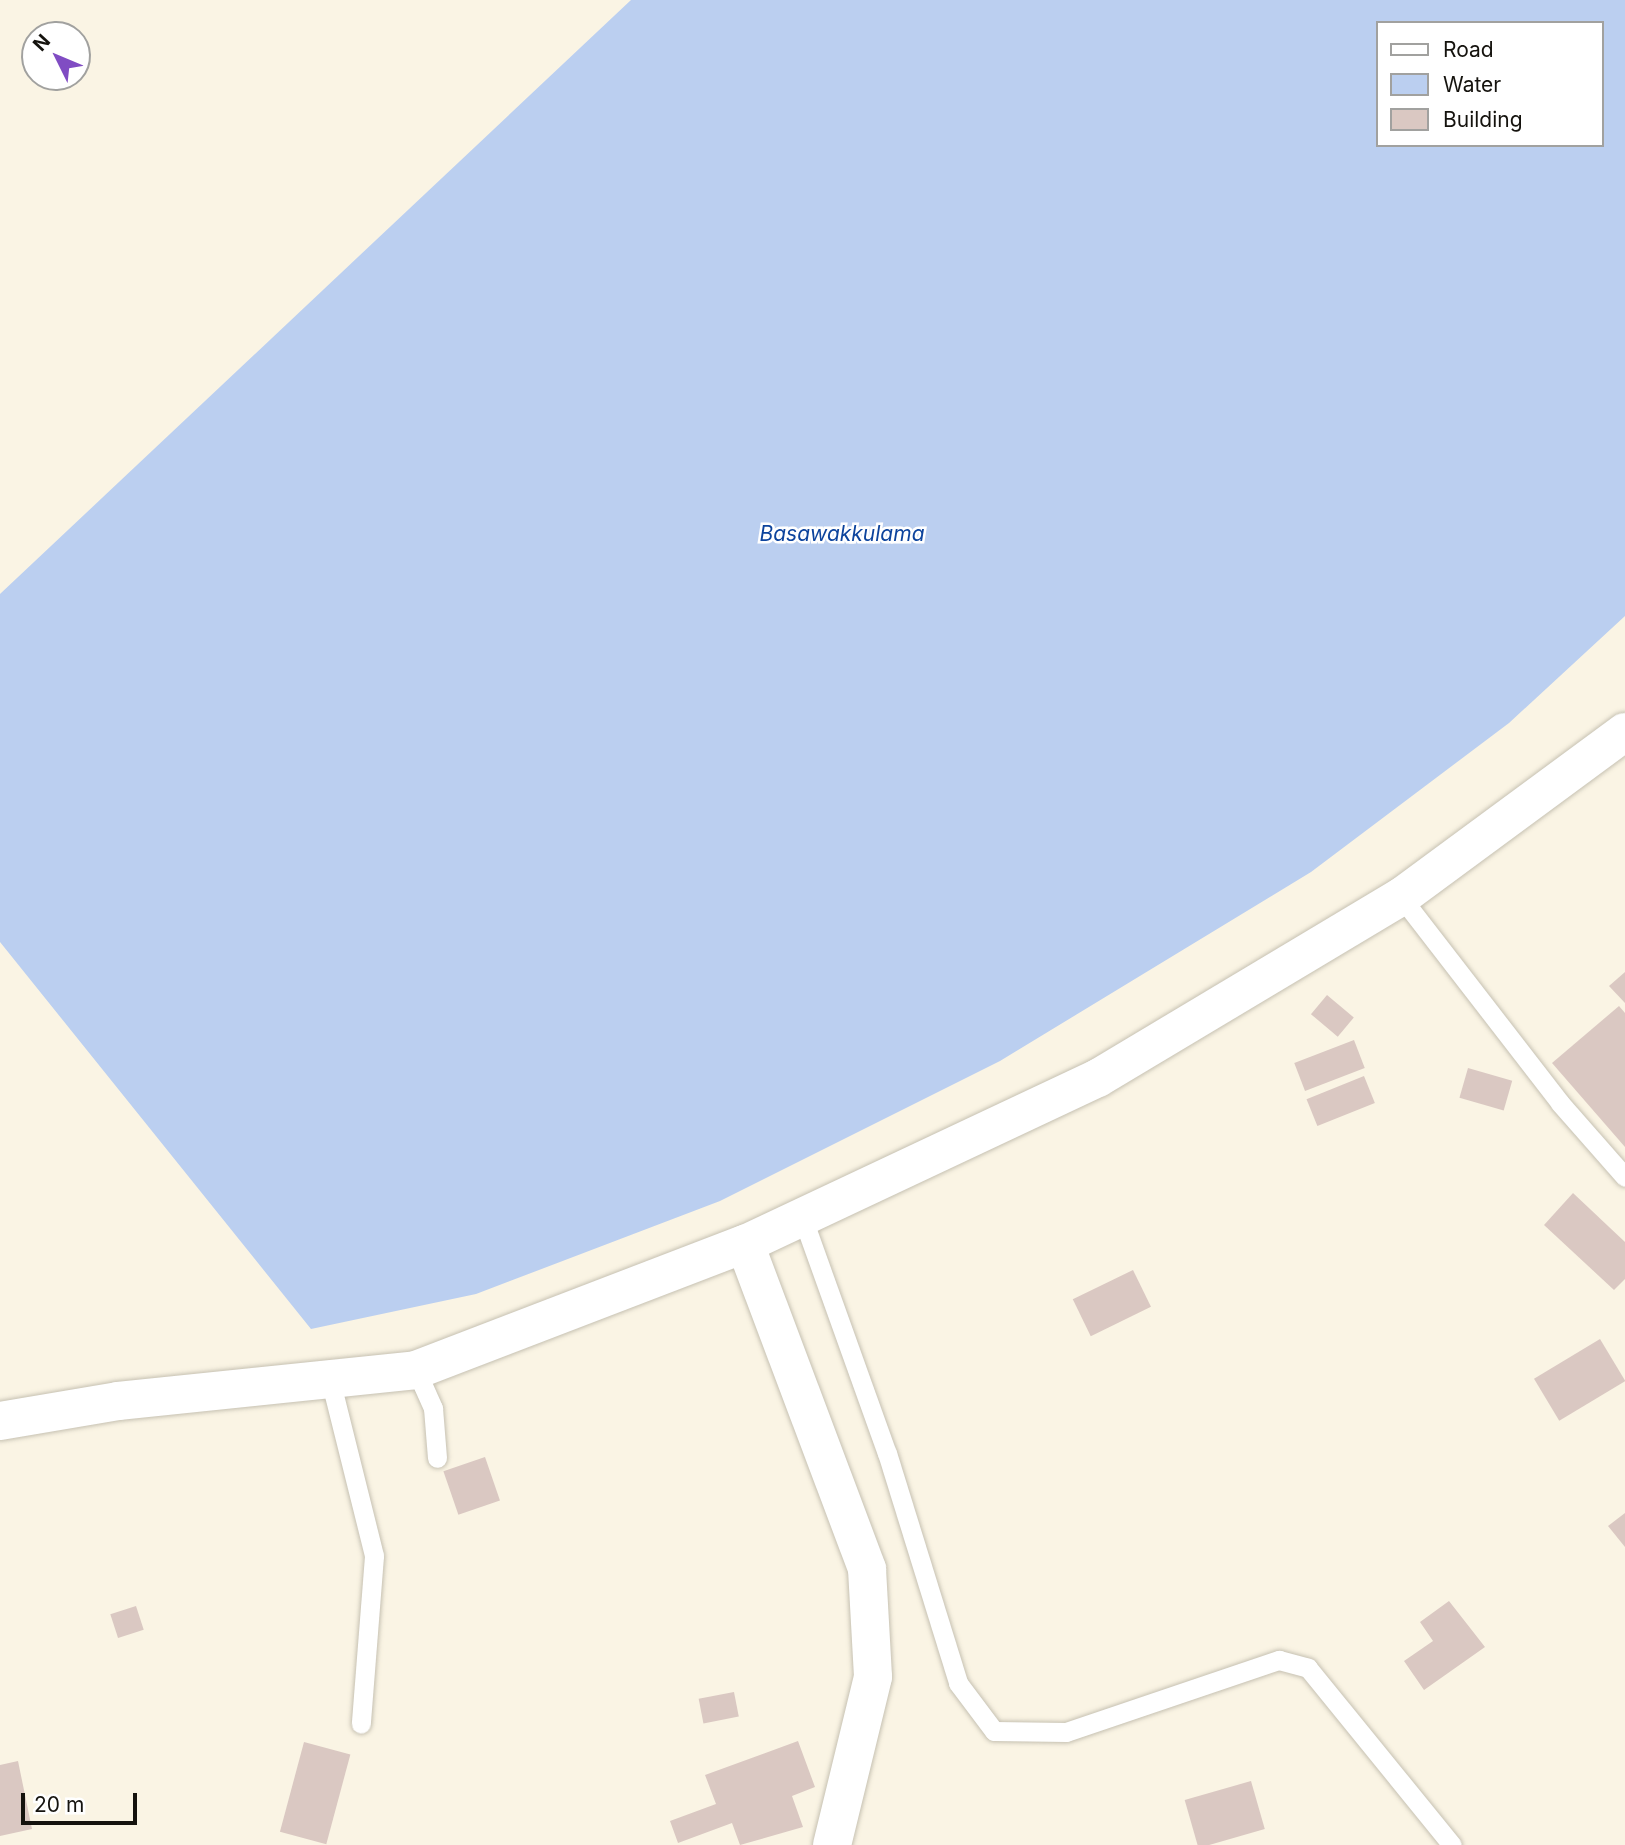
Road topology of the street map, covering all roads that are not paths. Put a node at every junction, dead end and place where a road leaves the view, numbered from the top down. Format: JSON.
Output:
{"nodes":[{"id":1,"x":1625,"y":732,"type":"edge"},
{"id":2,"x":1401,"y":897,"type":"junction"},
{"id":3,"x":1625,"y":1177,"type":"edge"},
{"id":4,"x":803,"y":1219,"type":"junction"},
{"id":5,"x":745,"y":1244,"type":"junction"},
{"id":6,"x":416,"y":1370,"type":"junction"},
{"id":7,"x":331,"y":1383,"type":"junction"},
{"id":8,"x":0,"y":1421,"type":"edge"},
{"id":9,"x":437,"y":1458,"type":"dead end"},
{"id":10,"x":360,"y":1723,"type":"dead end"},
{"id":11,"x":832,"y":1845,"type":"edge"},
{"id":12,"x":1452,"y":1845,"type":"edge"}],
"edges":[{"from":1,"to":2,"type":"street"},
{"from":2,"to":3,"type":"lane"},
{"from":2,"to":4,"type":"street"},
{"from":4,"to":5,"type":"street"},
{"from":4,"to":12,"type":"lane"},
{"from":5,"to":6,"type":"street"},
{"from":5,"to":11,"type":"street"},
{"from":6,"to":7,"type":"street"},
{"from":6,"to":9,"type":"lane"},
{"from":7,"to":8,"type":"street"},
{"from":7,"to":10,"type":"lane"}]}
